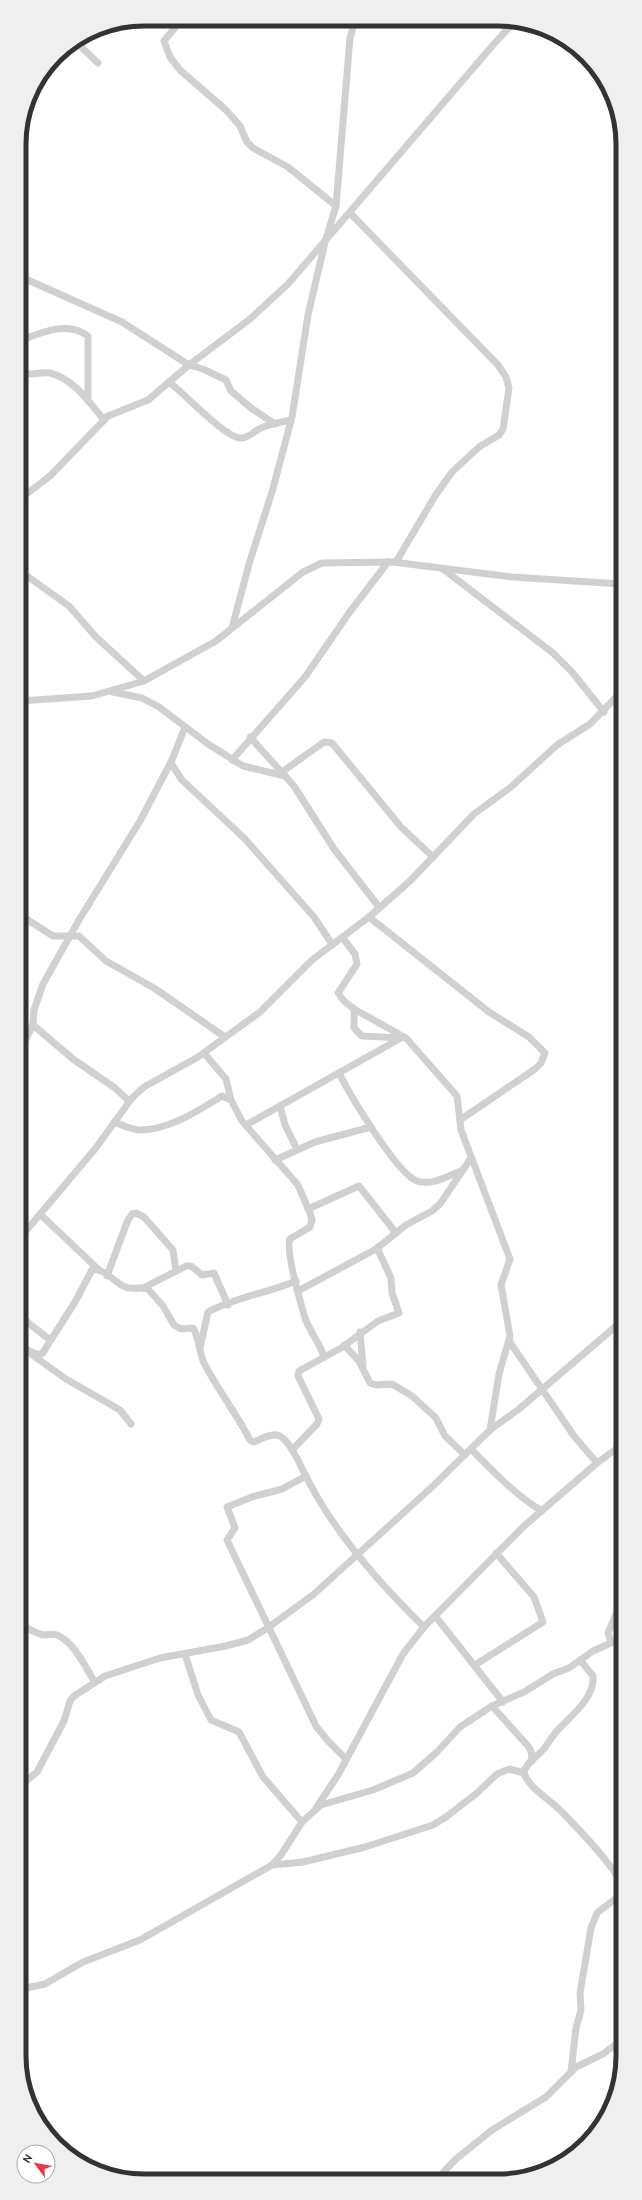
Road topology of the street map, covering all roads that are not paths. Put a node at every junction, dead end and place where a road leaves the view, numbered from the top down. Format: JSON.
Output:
{"nodes":[{"id":1,"x":176,"y":26,"type":"edge"},
{"id":2,"x":353,"y":26,"type":"edge"},
{"id":3,"x":510,"y":27,"type":"edge"},
{"id":4,"x":79,"y":45,"type":"edge"},
{"id":5,"x":98,"y":63,"type":"dead end"},
{"id":6,"x":336,"y":206,"type":"junction"},
{"id":7,"x":350,"y":213,"type":"junction"},
{"id":8,"x":325,"y":242,"type":"junction"},
{"id":9,"x":26,"y":279,"type":"edge"},
{"id":10,"x":26,"y":339,"type":"edge"},
{"id":11,"x":189,"y":364,"type":"junction"},
{"id":12,"x":26,"y":374,"type":"edge"},
{"id":13,"x":169,"y":382,"type":"junction"},
{"id":14,"x":88,"y":401,"type":"junction"},
{"id":15,"x":104,"y":420,"type":"junction"},
{"id":16,"x":291,"y":420,"type":"junction"},
{"id":17,"x":275,"y":424,"type":"junction"},
{"id":18,"x":26,"y":494,"type":"edge"},
{"id":19,"x":392,"y":562,"type":"junction"},
{"id":20,"x":442,"y":569,"type":"junction"},
{"id":21,"x":26,"y":575,"type":"edge"},
{"id":22,"x":616,"y":584,"type":"edge"},
{"id":23,"x":232,"y":628,"type":"junction"},
{"id":24,"x":144,"y":681,"type":"junction"},
{"id":25,"x":111,"y":692,"type":"junction"},
{"id":26,"x":616,"y":698,"type":"edge"},
{"id":27,"x":26,"y":701,"type":"edge"},
{"id":28,"x":604,"y":712,"type":"junction"},
{"id":29,"x":185,"y":727,"type":"junction"},
{"id":30,"x":250,"y":738,"type":"junction"},
{"id":31,"x":232,"y":760,"type":"junction"},
{"id":32,"x":171,"y":763,"type":"junction"},
{"id":33,"x":283,"y":774,"type":"junction"},
{"id":34,"x":433,"y":857,"type":"junction"},
{"id":35,"x":379,"y":907,"type":"junction"},
{"id":36,"x":369,"y":917,"type":"junction"},
{"id":37,"x":26,"y":919,"type":"edge"},
{"id":38,"x":71,"y":934,"type":"junction"},
{"id":39,"x":342,"y":937,"type":"junction"},
{"id":40,"x":332,"y":944,"type":"junction"},
{"id":41,"x":354,"y":1009,"type":"junction"},
{"id":42,"x":33,"y":1025,"type":"junction"},
{"id":43,"x":225,"y":1036,"type":"junction"},
{"id":44,"x":404,"y":1038,"type":"junction"},
{"id":45,"x":26,"y":1039,"type":"edge"},
{"id":46,"x":204,"y":1053,"type":"junction"},
{"id":47,"x":339,"y":1073,"type":"junction"},
{"id":48,"x":231,"y":1100,"type":"junction"},
{"id":49,"x":129,"y":1101,"type":"junction"},
{"id":50,"x":280,"y":1106,"type":"junction"},
{"id":51,"x":460,"y":1120,"type":"junction"},
{"id":52,"x":114,"y":1122,"type":"junction"},
{"id":53,"x":246,"y":1125,"type":"junction"},
{"id":54,"x":371,"y":1127,"type":"junction"},
{"id":55,"x":296,"y":1150,"type":"junction"},
{"id":56,"x":471,"y":1158,"type":"junction"},
{"id":57,"x":275,"y":1160,"type":"junction"},
{"id":58,"x":461,"y":1171,"type":"junction"},
{"id":59,"x":308,"y":1210,"type":"junction"},
{"id":60,"x":40,"y":1214,"type":"junction"},
{"id":61,"x":26,"y":1231,"type":"edge"},
{"id":62,"x":396,"y":1233,"type":"junction"},
{"id":63,"x":377,"y":1248,"type":"junction"},
{"id":64,"x":99,"y":1270,"type":"junction"},
{"id":65,"x":176,"y":1271,"type":"junction"},
{"id":66,"x":107,"y":1276,"type":"junction"},
{"id":67,"x":296,"y":1282,"type":"junction"},
{"id":68,"x":143,"y":1288,"type":"junction"},
{"id":69,"x":298,"y":1291,"type":"junction"},
{"id":70,"x":228,"y":1305,"type":"junction"},
{"id":71,"x":26,"y":1322,"type":"edge"},
{"id":72,"x":616,"y":1327,"type":"edge"},
{"id":73,"x":360,"y":1332,"type":"junction"},
{"id":74,"x":50,"y":1340,"type":"junction"},
{"id":75,"x":509,"y":1341,"type":"junction"},
{"id":76,"x":344,"y":1345,"type":"junction"},
{"id":77,"x":200,"y":1348,"type":"junction"},
{"id":78,"x":27,"y":1351,"type":"joint"},
{"id":79,"x":324,"y":1357,"type":"junction"},
{"id":80,"x":364,"y":1370,"type":"junction"},
{"id":81,"x":543,"y":1389,"type":"junction"},
{"id":82,"x":132,"y":1424,"type":"dead end"},
{"id":83,"x":490,"y":1430,"type":"junction"},
{"id":84,"x":471,"y":1449,"type":"junction"},
{"id":85,"x":292,"y":1450,"type":"junction"},
{"id":86,"x":616,"y":1451,"type":"edge"},
{"id":87,"x":465,"y":1455,"type":"junction"},
{"id":88,"x":597,"y":1463,"type":"junction"},
{"id":89,"x":306,"y":1476,"type":"junction"},
{"id":90,"x":542,"y":1511,"type":"junction"},
{"id":91,"x":358,"y":1553,"type":"junction"},
{"id":92,"x":496,"y":1553,"type":"junction"},
{"id":93,"x":616,"y":1614,"type":"edge"},
{"id":94,"x":436,"y":1617,"type":"junction"},
{"id":95,"x":269,"y":1627,"type":"junction"},
{"id":96,"x":424,"y":1627,"type":"junction"},
{"id":97,"x":26,"y":1628,"type":"edge"},
{"id":98,"x":616,"y":1641,"type":"edge"},
{"id":99,"x":611,"y":1643,"type":"junction"},
{"id":100,"x":185,"y":1654,"type":"junction"},
{"id":101,"x":580,"y":1660,"type":"junction"},
{"id":102,"x":475,"y":1665,"type":"junction"},
{"id":103,"x":94,"y":1681,"type":"junction"},
{"id":104,"x":503,"y":1702,"type":"junction"},
{"id":105,"x":492,"y":1706,"type":"junction"},
{"id":106,"x":346,"y":1759,"type":"junction"},
{"id":107,"x":532,"y":1761,"type":"junction"},
{"id":108,"x":524,"y":1773,"type":"junction"},
{"id":109,"x":26,"y":1781,"type":"edge"},
{"id":110,"x":315,"y":1810,"type":"junction"},
{"id":111,"x":302,"y":1822,"type":"junction"},
{"id":112,"x":272,"y":1865,"type":"junction"},
{"id":113,"x":616,"y":1874,"type":"edge"},
{"id":114,"x":616,"y":1898,"type":"edge"},
{"id":115,"x":26,"y":1988,"type":"edge"},
{"id":116,"x":616,"y":2044,"type":"edge"},
{"id":117,"x":571,"y":2072,"type":"junction"},
{"id":118,"x":442,"y":2174,"type":"edge"}],
"edges":[{"from":1,"to":6,"type":"street"},
{"from":2,"to":6,"type":"street"},
{"from":3,"to":7,"type":"street"},
{"from":4,"to":5,"type":"street"},
{"from":6,"to":8,"type":"street"},
{"from":7,"to":8,"type":"street"},
{"from":7,"to":19,"type":"street"},
{"from":8,"to":11,"type":"street"},
{"from":8,"to":16,"type":"street"},
{"from":9,"to":11,"type":"street"},
{"from":10,"to":14,"type":"street"},
{"from":11,"to":13,"type":"street"},
{"from":11,"to":17,"type":"street"},
{"from":12,"to":14,"type":"street"},
{"from":13,"to":15,"type":"street"},
{"from":13,"to":17,"type":"street"},
{"from":14,"to":15,"type":"street"},
{"from":15,"to":18,"type":"street"},
{"from":16,"to":17,"type":"street"},
{"from":16,"to":23,"type":"street"},
{"from":19,"to":20,"type":"street"},
{"from":19,"to":23,"type":"street"},
{"from":19,"to":30,"type":"street"},
{"from":20,"to":22,"type":"street"},
{"from":20,"to":28,"type":"street"},
{"from":21,"to":24,"type":"street"},
{"from":23,"to":24,"type":"street"},
{"from":24,"to":25,"type":"street"},
{"from":25,"to":27,"type":"street"},
{"from":25,"to":29,"type":"street"},
{"from":26,"to":28,"type":"street"},
{"from":28,"to":34,"type":"street"},
{"from":29,"to":31,"type":"street"},
{"from":29,"to":32,"type":"street"},
{"from":30,"to":31,"type":"street"},
{"from":30,"to":33,"type":"street"},
{"from":31,"to":33,"type":"street"},
{"from":32,"to":38,"type":"street"},
{"from":32,"to":40,"type":"street"},
{"from":33,"to":34,"type":"street"},
{"from":33,"to":35,"type":"street"},
{"from":34,"to":35,"type":"street"},
{"from":35,"to":36,"type":"street"},
{"from":36,"to":39,"type":"street"},
{"from":36,"to":51,"type":"street"},
{"from":37,"to":38,"type":"street"},
{"from":38,"to":42,"type":"street"},
{"from":38,"to":43,"type":"street"},
{"from":39,"to":40,"type":"street"},
{"from":39,"to":41,"type":"street"},
{"from":40,"to":43,"type":"street"},
{"from":41,"to":44,"type":"street"},
{"from":41,"to":44,"type":"street"},
{"from":42,"to":45,"type":"street"},
{"from":42,"to":49,"type":"street"},
{"from":43,"to":46,"type":"street"},
{"from":44,"to":47,"type":"street"},
{"from":44,"to":51,"type":"street"},
{"from":46,"to":48,"type":"street"},
{"from":46,"to":49,"type":"street"},
{"from":47,"to":50,"type":"street"},
{"from":47,"to":54,"type":"street"},
{"from":48,"to":52,"type":"street"},
{"from":48,"to":53,"type":"street"},
{"from":49,"to":52,"type":"street"},
{"from":50,"to":53,"type":"street"},
{"from":50,"to":55,"type":"street"},
{"from":51,"to":56,"type":"street"},
{"from":52,"to":60,"type":"street"},
{"from":53,"to":57,"type":"street"},
{"from":54,"to":55,"type":"street"},
{"from":54,"to":58,"type":"street"},
{"from":55,"to":57,"type":"street"},
{"from":56,"to":58,"type":"street"},
{"from":56,"to":75,"type":"street"},
{"from":57,"to":59,"type":"street"},
{"from":58,"to":62,"type":"street"},
{"from":59,"to":62,"type":"street"},
{"from":59,"to":67,"type":"street"},
{"from":60,"to":61,"type":"street"},
{"from":60,"to":64,"type":"street"},
{"from":62,"to":63,"type":"street"},
{"from":63,"to":69,"type":"street"},
{"from":63,"to":73,"type":"street"},
{"from":64,"to":66,"type":"street"},
{"from":64,"to":74,"type":"street"},
{"from":65,"to":66,"type":"street"},
{"from":65,"to":68,"type":"street"},
{"from":65,"to":70,"type":"street"},
{"from":66,"to":68,"type":"street"},
{"from":67,"to":69,"type":"street"},
{"from":67,"to":70,"type":"street"},
{"from":68,"to":77,"type":"street"},
{"from":69,"to":79,"type":"street"},
{"from":70,"to":77,"type":"street"},
{"from":71,"to":74,"type":"street"},
{"from":72,"to":81,"type":"street"},
{"from":73,"to":76,"type":"street"},
{"from":73,"to":80,"type":"street"},
{"from":74,"to":78,"type":"street"},
{"from":75,"to":81,"type":"street"},
{"from":75,"to":83,"type":"street"},
{"from":76,"to":79,"type":"street"},
{"from":76,"to":80,"type":"street"},
{"from":77,"to":85,"type":"street"},
{"from":78,"to":82,"type":"street"},
{"from":79,"to":85,"type":"street"},
{"from":80,"to":87,"type":"street"},
{"from":81,"to":83,"type":"street"},
{"from":81,"to":88,"type":"street"},
{"from":83,"to":84,"type":"street"},
{"from":84,"to":87,"type":"street"},
{"from":84,"to":90,"type":"street"},
{"from":85,"to":89,"type":"street"},
{"from":86,"to":88,"type":"street"},
{"from":87,"to":91,"type":"street"},
{"from":88,"to":90,"type":"street"},
{"from":89,"to":91,"type":"street"},
{"from":89,"to":95,"type":"street"},
{"from":90,"to":92,"type":"street"},
{"from":91,"to":95,"type":"street"},
{"from":91,"to":96,"type":"street"},
{"from":92,"to":94,"type":"street"},
{"from":92,"to":102,"type":"street"},
{"from":93,"to":99,"type":"street"},
{"from":94,"to":96,"type":"street"},
{"from":94,"to":102,"type":"street"},
{"from":95,"to":100,"type":"street"},
{"from":95,"to":106,"type":"street"},
{"from":96,"to":106,"type":"street"},
{"from":97,"to":103,"type":"street"},
{"from":98,"to":99,"type":"street"},
{"from":99,"to":101,"type":"street"},
{"from":100,"to":103,"type":"street"},
{"from":100,"to":111,"type":"street"},
{"from":101,"to":104,"type":"street"},
{"from":101,"to":107,"type":"street"},
{"from":102,"to":104,"type":"street"},
{"from":103,"to":109,"type":"street"},
{"from":104,"to":105,"type":"street"},
{"from":105,"to":107,"type":"street"},
{"from":105,"to":110,"type":"street"},
{"from":106,"to":110,"type":"street"},
{"from":107,"to":108,"type":"street"},
{"from":108,"to":112,"type":"street"},
{"from":108,"to":113,"type":"street"},
{"from":110,"to":111,"type":"street"},
{"from":111,"to":112,"type":"street"},
{"from":112,"to":115,"type":"street"},
{"from":114,"to":117,"type":"street"},
{"from":116,"to":117,"type":"street"},
{"from":117,"to":118,"type":"street"}]}
